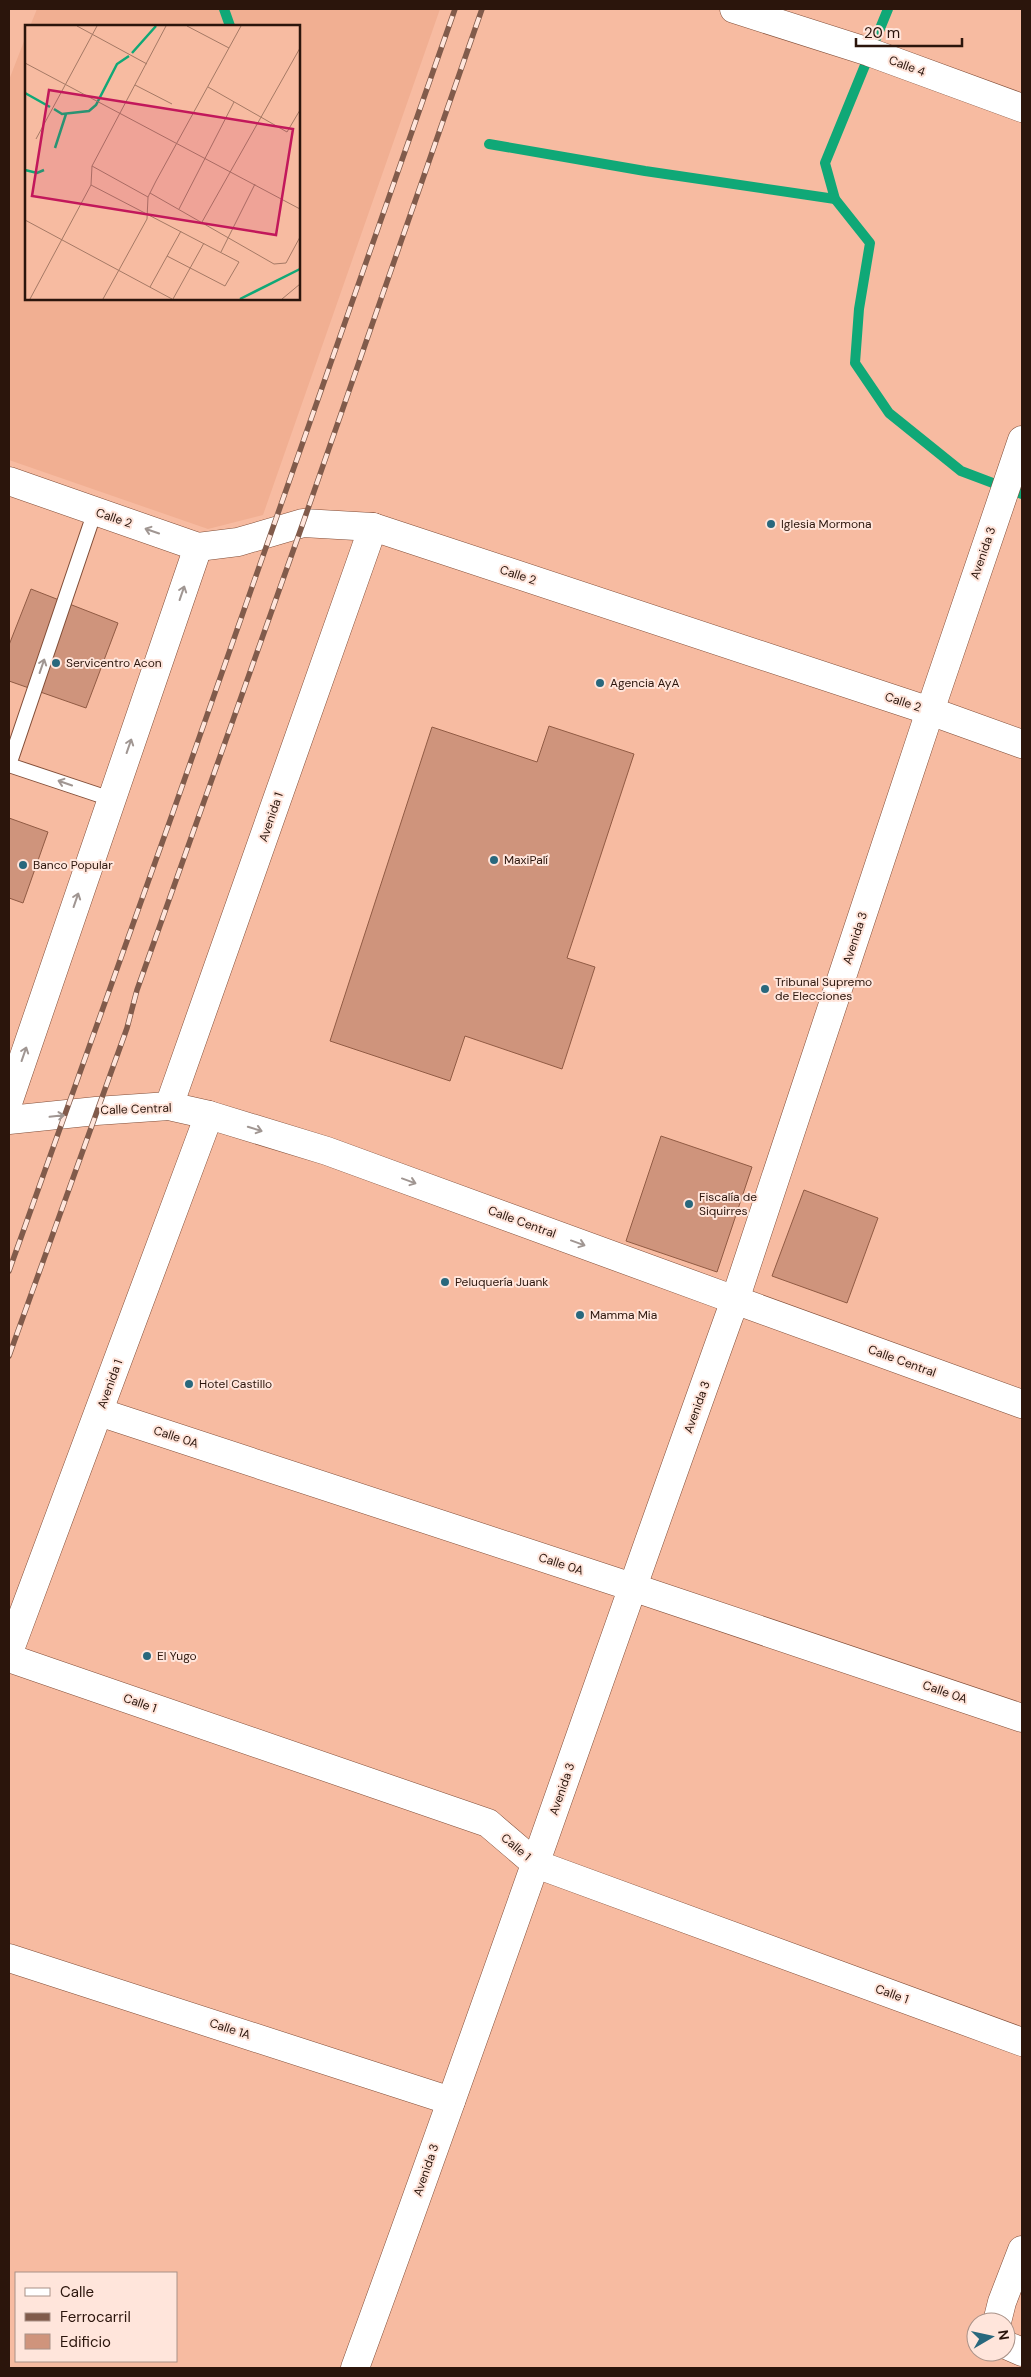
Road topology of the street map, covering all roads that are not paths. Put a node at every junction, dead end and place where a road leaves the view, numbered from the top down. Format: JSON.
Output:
{"nodes":[{"id":1,"x":734,"y":9,"type":"edge"},
{"id":2,"x":1022,"y":108,"type":"edge"},
{"id":3,"x":1022,"y":440,"type":"edge"},
{"id":4,"x":9,"y":480,"type":"edge"},
{"id":5,"x":95,"y":511,"type":"junction"},
{"id":6,"x":373,"y":527,"type":"junction"},
{"id":7,"x":198,"y":547,"type":"junction"},
{"id":8,"x":930,"y":711,"type":"junction"},
{"id":9,"x":1022,"y":744,"type":"edge"},
{"id":10,"x":111,"y":799,"type":"junction"},
{"id":11,"x":9,"y":1100,"type":"edge"},
{"id":12,"x":169,"y":1106,"type":"junction"},
{"id":13,"x":209,"y":1115,"type":"junction"},
{"id":14,"x":9,"y":1120,"type":"edge"},
{"id":15,"x":736,"y":1300,"type":"junction"},
{"id":16,"x":1022,"y":1404,"type":"edge"},
{"id":17,"x":100,"y":1412,"type":"junction"},
{"id":18,"x":632,"y":1587,"type":"junction"},
{"id":19,"x":9,"y":1652,"type":"edge"},
{"id":20,"x":9,"y":1658,"type":"edge"},
{"id":21,"x":1022,"y":1718,"type":"edge"},
{"id":22,"x":536,"y":1864,"type":"junction"},
{"id":23,"x":9,"y":1958,"type":"edge"},
{"id":24,"x":1022,"y":2042,"type":"edge"},
{"id":25,"x":451,"y":2100,"type":"junction"},
{"id":26,"x":1022,"y":2250,"type":"edge"},
{"id":27,"x":1000,"y":2312,"type":"edge"},
{"id":28,"x":355,"y":2368,"type":"edge"}],
"edges":[{"from":1,"to":2,"type":"street","name":"Calle 4"},
{"from":3,"to":8,"type":"street","name":"Avenida 3"},
{"from":4,"to":5,"type":"street","name":"Calle 2"},
{"from":7,"to":5,"type":"street","name":"Calle 2","one_way":true},
{"from":10,"to":5,"type":"lane","one_way":true},
{"from":6,"to":7,"type":"street","name":"Calle 2"},
{"from":6,"to":8,"type":"street","name":"Calle 2"},
{"from":6,"to":12,"type":"street","name":"Avenida 1"},
{"from":10,"to":7,"type":"street","one_way":true},
{"from":8,"to":9,"type":"street","name":"Calle 2"},
{"from":8,"to":15,"type":"street","name":"Avenida 3"},
{"from":11,"to":10,"type":"street","one_way":true},
{"from":12,"to":13,"type":"street","name":"Calle Central"},
{"from":14,"to":12,"type":"street","name":"Calle Central","one_way":true},
{"from":13,"to":15,"type":"street","name":"Calle Central","one_way":true},
{"from":13,"to":17,"type":"street","name":"Avenida 1"},
{"from":15,"to":16,"type":"street","name":"Calle Central"},
{"from":15,"to":18,"type":"street","name":"Avenida 3"},
{"from":17,"to":18,"type":"street","name":"Calle 0A"},
{"from":17,"to":19,"type":"street","name":"Avenida 1"},
{"from":18,"to":21,"type":"street","name":"Calle 0A"},
{"from":18,"to":22,"type":"street","name":"Avenida 3"},
{"from":20,"to":22,"type":"street","name":"Calle 1"},
{"from":22,"to":24,"type":"street","name":"Calle 1"},
{"from":22,"to":25,"type":"street","name":"Avenida 3"},
{"from":23,"to":25,"type":"street","name":"Calle 1A"},
{"from":25,"to":28,"type":"street","name":"Avenida 3"},
{"from":26,"to":27,"type":"street"}]}
